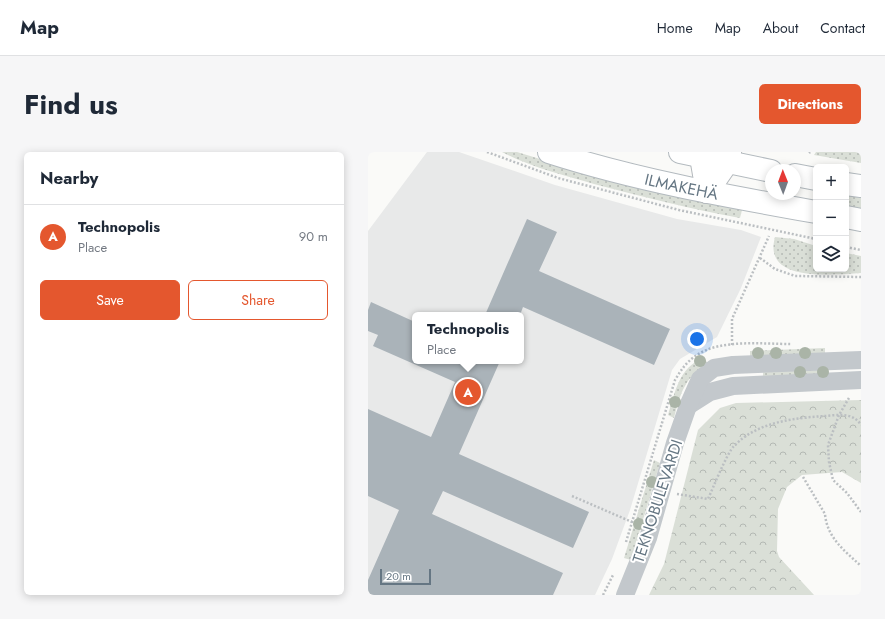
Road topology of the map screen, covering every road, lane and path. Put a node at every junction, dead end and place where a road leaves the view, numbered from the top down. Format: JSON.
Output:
{"nodes":[{"id":1,"x":549,"y":152,"type":"edge"},
{"id":2,"x":694,"y":154,"type":"edge"},
{"id":3,"x":729,"y":158,"type":"edge"},
{"id":4,"x":765,"y":169,"type":"edge"},
{"id":5,"x":801,"y":176,"type":"edge"},
{"id":6,"x":813,"y":178,"type":"edge"},
{"id":7,"x":849,"y":184,"type":"edge"},
{"id":8,"x":861,"y":186,"type":"edge"},
{"id":9,"x":707,"y":192,"type":"junction"},
{"id":10,"x":813,"y":211,"type":"edge"},
{"id":11,"x":849,"y":218,"type":"edge"},
{"id":12,"x":861,"y":220,"type":"edge"},
{"id":13,"x":769,"y":236,"type":"dead end"},
{"id":14,"x":849,"y":248,"type":"edge"},
{"id":15,"x":861,"y":250,"type":"edge"},
{"id":16,"x":760,"y":258,"type":"junction"},
{"id":17,"x":861,"y":277,"type":"edge"},
{"id":18,"x":861,"y":360,"type":"edge"},
{"id":19,"x":733,"y":365,"type":"junction"},
{"id":20,"x":856,"y":387,"type":"edge"},
{"id":21,"x":688,"y":406,"type":"junction"},
{"id":22,"x":840,"y":415,"type":"junction"},
{"id":23,"x":861,"y":425,"type":"edge"},
{"id":24,"x":803,"y":477,"type":"dead end"},
{"id":25,"x":678,"y":488,"type":"dead end"},
{"id":26,"x":676,"y":494,"type":"junction"},
{"id":27,"x":572,"y":496,"type":"dead end"},
{"id":28,"x":674,"y":501,"type":"dead end"},
{"id":29,"x":861,"y":512,"type":"edge"},
{"id":30,"x":632,"y":522,"type":"dead end"},
{"id":31,"x":861,"y":566,"type":"edge"},
{"id":32,"x":625,"y":595,"type":"edge"}],
"edges":[{"from":1,"to":9,"type":"main road","name":"ILMAKEHÄ"},
{"from":2,"to":3,"type":"main road","name":"ILMAKEHÄ"},
{"from":2,"to":9,"type":"main road"},
{"from":3,"to":4,"type":"main road","name":"ILMAKEHÄ"},
{"from":3,"to":9,"type":"main road"},
{"from":5,"to":6,"type":"main road"},
{"from":7,"to":8,"type":"main road"},
{"from":9,"to":10,"type":"main road","name":"ILMAKEHÄ"},
{"from":11,"to":12,"type":"main road"},
{"from":13,"to":16,"type":"path"},
{"from":14,"to":15,"type":"path"},
{"from":16,"to":17,"type":"path"},
{"from":16,"to":19,"type":"path"},
{"from":18,"to":19,"type":"street","name":"TEKNOBULEVARDI"},
{"from":19,"to":21,"type":"street","name":"TEKNOBULEVARDI"},
{"from":20,"to":21,"type":"street"},
{"from":20,"to":22,"type":"path"},
{"from":21,"to":32,"type":"street","name":"TEKNOBULEVARDI"},
{"from":22,"to":23,"type":"path"},
{"from":22,"to":26,"type":"path"},
{"from":22,"to":29,"type":"path"},
{"from":24,"to":31,"type":"path"},
{"from":25,"to":26,"type":"path"},
{"from":26,"to":28,"type":"path"},
{"from":27,"to":30,"type":"path"}]}
